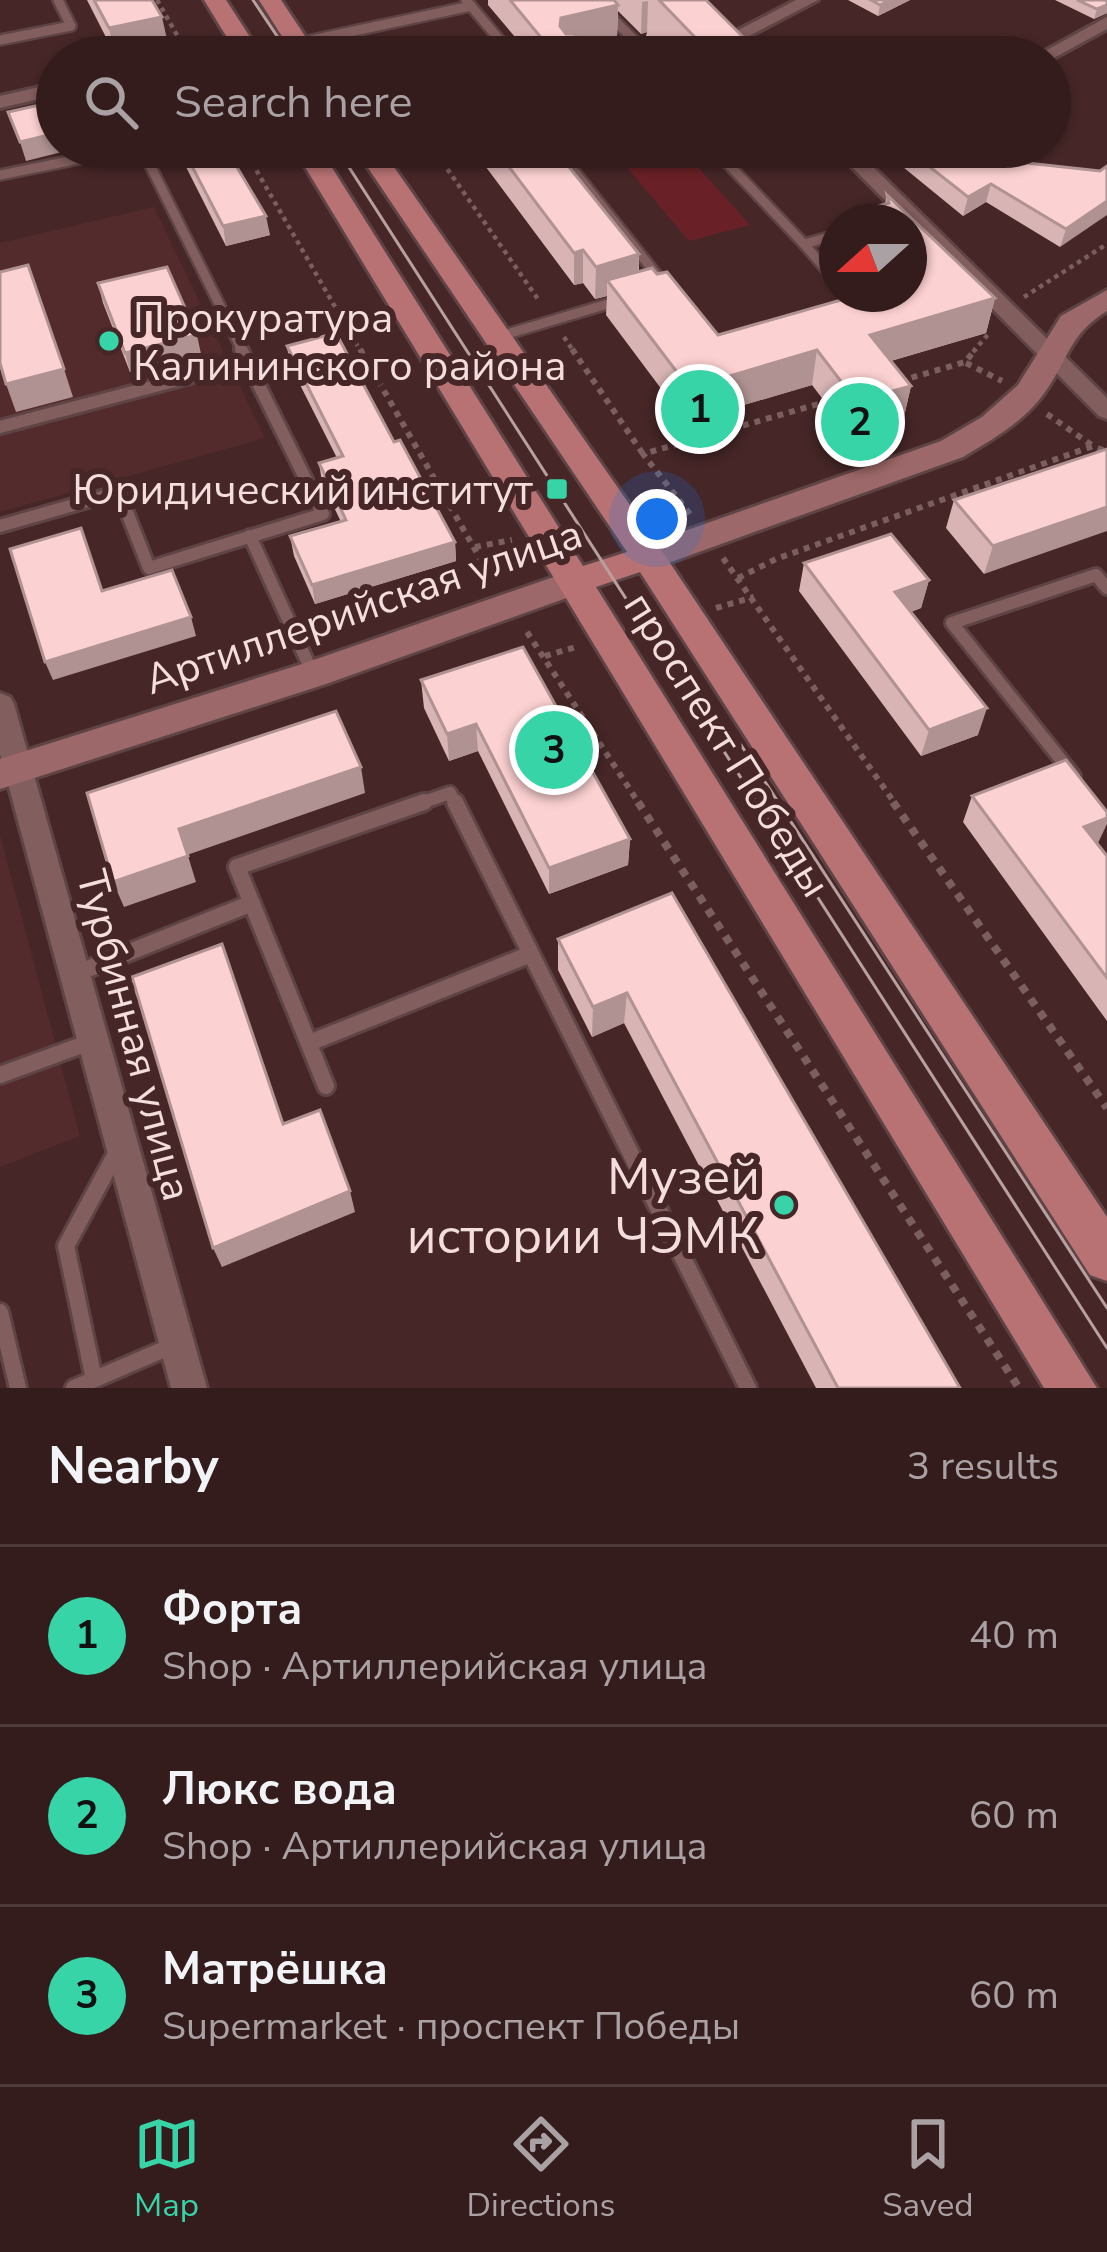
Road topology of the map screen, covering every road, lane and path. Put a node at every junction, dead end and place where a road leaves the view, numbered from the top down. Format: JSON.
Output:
{"nodes":[{"id":1,"x":58,"y":0,"type":"edge"},
{"id":2,"x":157,"y":0,"type":"edge"},
{"id":3,"x":215,"y":0,"type":"edge"},
{"id":4,"x":270,"y":0,"type":"edge"},
{"id":5,"x":594,"y":0,"type":"edge"},
{"id":6,"x":809,"y":0,"type":"edge"},
{"id":7,"x":468,"y":3,"type":"edge"},
{"id":8,"x":1107,"y":22,"type":"edge"},
{"id":9,"x":178,"y":36,"type":"edge"},
{"id":10,"x":238,"y":36,"type":"edge"},
{"id":11,"x":294,"y":36,"type":"edge"},
{"id":12,"x":352,"y":36,"type":"edge"},
{"id":13,"x":496,"y":36,"type":"edge"},
{"id":14,"x":630,"y":36,"type":"edge"},
{"id":15,"x":728,"y":36,"type":"edge"},
{"id":16,"x":0,"y":40,"type":"edge"},
{"id":17,"x":1071,"y":42,"type":"edge"},
{"id":18,"x":36,"y":94,"type":"edge"},
{"id":19,"x":0,"y":102,"type":"edge"},
{"id":20,"x":36,"y":168,"type":"edge"},
{"id":21,"x":150,"y":168,"type":"edge"},
{"id":22,"x":255,"y":168,"type":"edge"},
{"id":23,"x":319,"y":168,"type":"edge"},
{"id":24,"x":381,"y":168,"type":"edge"},
{"id":25,"x":447,"y":168,"type":"edge"},
{"id":26,"x":572,"y":168,"type":"edge"},
{"id":27,"x":732,"y":168,"type":"edge"},
{"id":28,"x":863,"y":168,"type":"edge"},
{"id":29,"x":0,"y":175,"type":"edge"},
{"id":30,"x":819,"y":240,"type":"edge"},
{"id":31,"x":804,"y":244,"type":"junction"},
{"id":32,"x":1107,"y":244,"type":"edge"},
{"id":33,"x":819,"y":261,"type":"edge"},
{"id":34,"x":1107,"y":299,"type":"edge"},
{"id":35,"x":1009,"y":312,"type":"junction"},
{"id":36,"x":553,"y":320,"type":"junction"},
{"id":37,"x":494,"y":338,"type":"junction"},
{"id":38,"x":1054,"y":357,"type":"junction"},
{"id":39,"x":201,"y":374,"type":"dead end"},
{"id":40,"x":896,"y":382,"type":"edge"},
{"id":41,"x":850,"y":395,"type":"edge"},
{"id":42,"x":1107,"y":411,"type":"edge"},
{"id":43,"x":0,"y":427,"type":"edge"},
{"id":44,"x":1107,"y":452,"type":"edge"},
{"id":45,"x":644,"y":454,"type":"junction"},
{"id":46,"x":0,"y":526,"type":"edge"},
{"id":47,"x":250,"y":536,"type":"junction"},
{"id":48,"x":707,"y":537,"type":"junction"},
{"id":49,"x":648,"y":557,"type":"junction"},
{"id":50,"x":738,"y":578,"type":"junction"},
{"id":51,"x":574,"y":582,"type":"junction"},
{"id":52,"x":1107,"y":588,"type":"edge"},
{"id":53,"x":754,"y":597,"type":"junction"},
{"id":54,"x":507,"y":606,"type":"junction"},
{"id":55,"x":687,"y":616,"type":"junction"},
{"id":56,"x":609,"y":638,"type":"junction"},
{"id":57,"x":545,"y":656,"type":"junction"},
{"id":58,"x":313,"y":674,"type":"junction"},
{"id":59,"x":0,"y":704,"type":"edge"},
{"id":60,"x":9,"y":771,"type":"edge"},
{"id":61,"x":1079,"y":782,"type":"edge"},
{"id":62,"x":252,"y":903,"type":"junction"},
{"id":63,"x":531,"y":953,"type":"junction"},
{"id":64,"x":75,"y":974,"type":"junction"},
{"id":65,"x":93,"y":1041,"type":"junction"},
{"id":66,"x":309,"y":1043,"type":"junction"},
{"id":67,"x":0,"y":1075,"type":"edge"},
{"id":68,"x":326,"y":1086,"type":"dead end"},
{"id":69,"x":1107,"y":1108,"type":"edge"},
{"id":70,"x":121,"y":1144,"type":"junction"},
{"id":71,"x":1107,"y":1258,"type":"edge"},
{"id":72,"x":0,"y":1312,"type":"edge"},
{"id":73,"x":176,"y":1344,"type":"junction"},
{"id":74,"x":94,"y":1379,"type":"junction"},
{"id":75,"x":17,"y":1388,"type":"edge"},
{"id":76,"x":74,"y":1388,"type":"edge"},
{"id":77,"x":189,"y":1388,"type":"edge"},
{"id":78,"x":748,"y":1388,"type":"edge"},
{"id":79,"x":1019,"y":1388,"type":"edge"},
{"id":80,"x":1072,"y":1388,"type":"edge"}],
"edges":[{"from":1,"to":16,"type":"lane"},
{"from":2,"to":9,"type":"path"},
{"from":3,"to":10,"type":"main road"},
{"from":4,"to":11,"type":"main road"},
{"from":5,"to":14,"type":"lane"},
{"from":6,"to":15,"type":"street"},
{"from":7,"to":12,"type":"lane"},
{"from":7,"to":13,"type":"lane"},
{"from":8,"to":17,"type":"street"},
{"from":18,"to":19,"type":"street"},
{"from":20,"to":29,"type":"lane"},
{"from":21,"to":47,"type":"lane"},
{"from":22,"to":54,"type":"path"},
{"from":23,"to":51,"type":"main road","name":"проспект Победы"},
{"from":24,"to":37,"type":"main road","name":"проспект Победы"},
{"from":25,"to":36,"type":"path"},
{"from":26,"to":36,"type":"lane"},
{"from":27,"to":31,"type":"lane"},
{"from":28,"to":35,"type":"street"},
{"from":30,"to":31,"type":"lane"},
{"from":31,"to":33,"type":"lane"},
{"from":32,"to":35,"type":"path"},
{"from":34,"to":38,"type":"street","name":"Артиллерийская улица"},
{"from":35,"to":38,"type":"street"},
{"from":35,"to":40,"type":"path"},
{"from":36,"to":37,"type":"lane"},
{"from":36,"to":45,"type":"path"},
{"from":37,"to":49,"type":"main road","name":"проспект Победы"},
{"from":38,"to":42,"type":"street"},
{"from":38,"to":48,"type":"street","name":"Артиллерийская улица"},
{"from":39,"to":43,"type":"lane"},
{"from":41,"to":45,"type":"path"},
{"from":44,"to":50,"type":"path"},
{"from":45,"to":48,"type":"path"},
{"from":46,"to":47,"type":"lane"},
{"from":47,"to":58,"type":"lane"},
{"from":48,"to":49,"type":"street","name":"Артиллерийская улица"},
{"from":48,"to":50,"type":"path"},
{"from":49,"to":51,"type":"main road","name":"Артиллерийская улица"},
{"from":49,"to":55,"type":"main road","name":"проспект Победы"},
{"from":50,"to":53,"type":"path"},
{"from":51,"to":54,"type":"street","name":"Артиллерийская улица"},
{"from":51,"to":56,"type":"main road","name":"проспект Победы"},
{"from":52,"to":61,"type":"lane"},
{"from":53,"to":55,"type":"path"},
{"from":53,"to":69,"type":"path"},
{"from":54,"to":57,"type":"path"},
{"from":54,"to":58,"type":"street","name":"Артиллерийская улица"},
{"from":55,"to":71,"type":"main road","name":"проспект Победы"},
{"from":56,"to":57,"type":"path"},
{"from":56,"to":80,"type":"main road","name":"проспект Победы"},
{"from":57,"to":79,"type":"path"},
{"from":58,"to":60,"type":"street","name":"Артиллерийская улица"},
{"from":59,"to":60,"type":"street","name":"Турбинная улица"},
{"from":60,"to":64,"type":"street","name":"Турбинная улица"},
{"from":62,"to":63,"type":"lane"},
{"from":62,"to":64,"type":"lane"},
{"from":62,"to":66,"type":"lane"},
{"from":63,"to":66,"type":"lane"},
{"from":63,"to":78,"type":"lane"},
{"from":64,"to":65,"type":"street","name":"Турбинная улица"},
{"from":65,"to":67,"type":"lane"},
{"from":65,"to":70,"type":"street","name":"Турбинная улица"},
{"from":66,"to":68,"type":"lane"},
{"from":70,"to":73,"type":"street","name":"Турбинная улица"},
{"from":70,"to":74,"type":"lane"},
{"from":72,"to":75,"type":"lane"},
{"from":73,"to":74,"type":"lane"},
{"from":73,"to":77,"type":"street","name":"Турбинная улица"},
{"from":74,"to":76,"type":"lane"}]}
